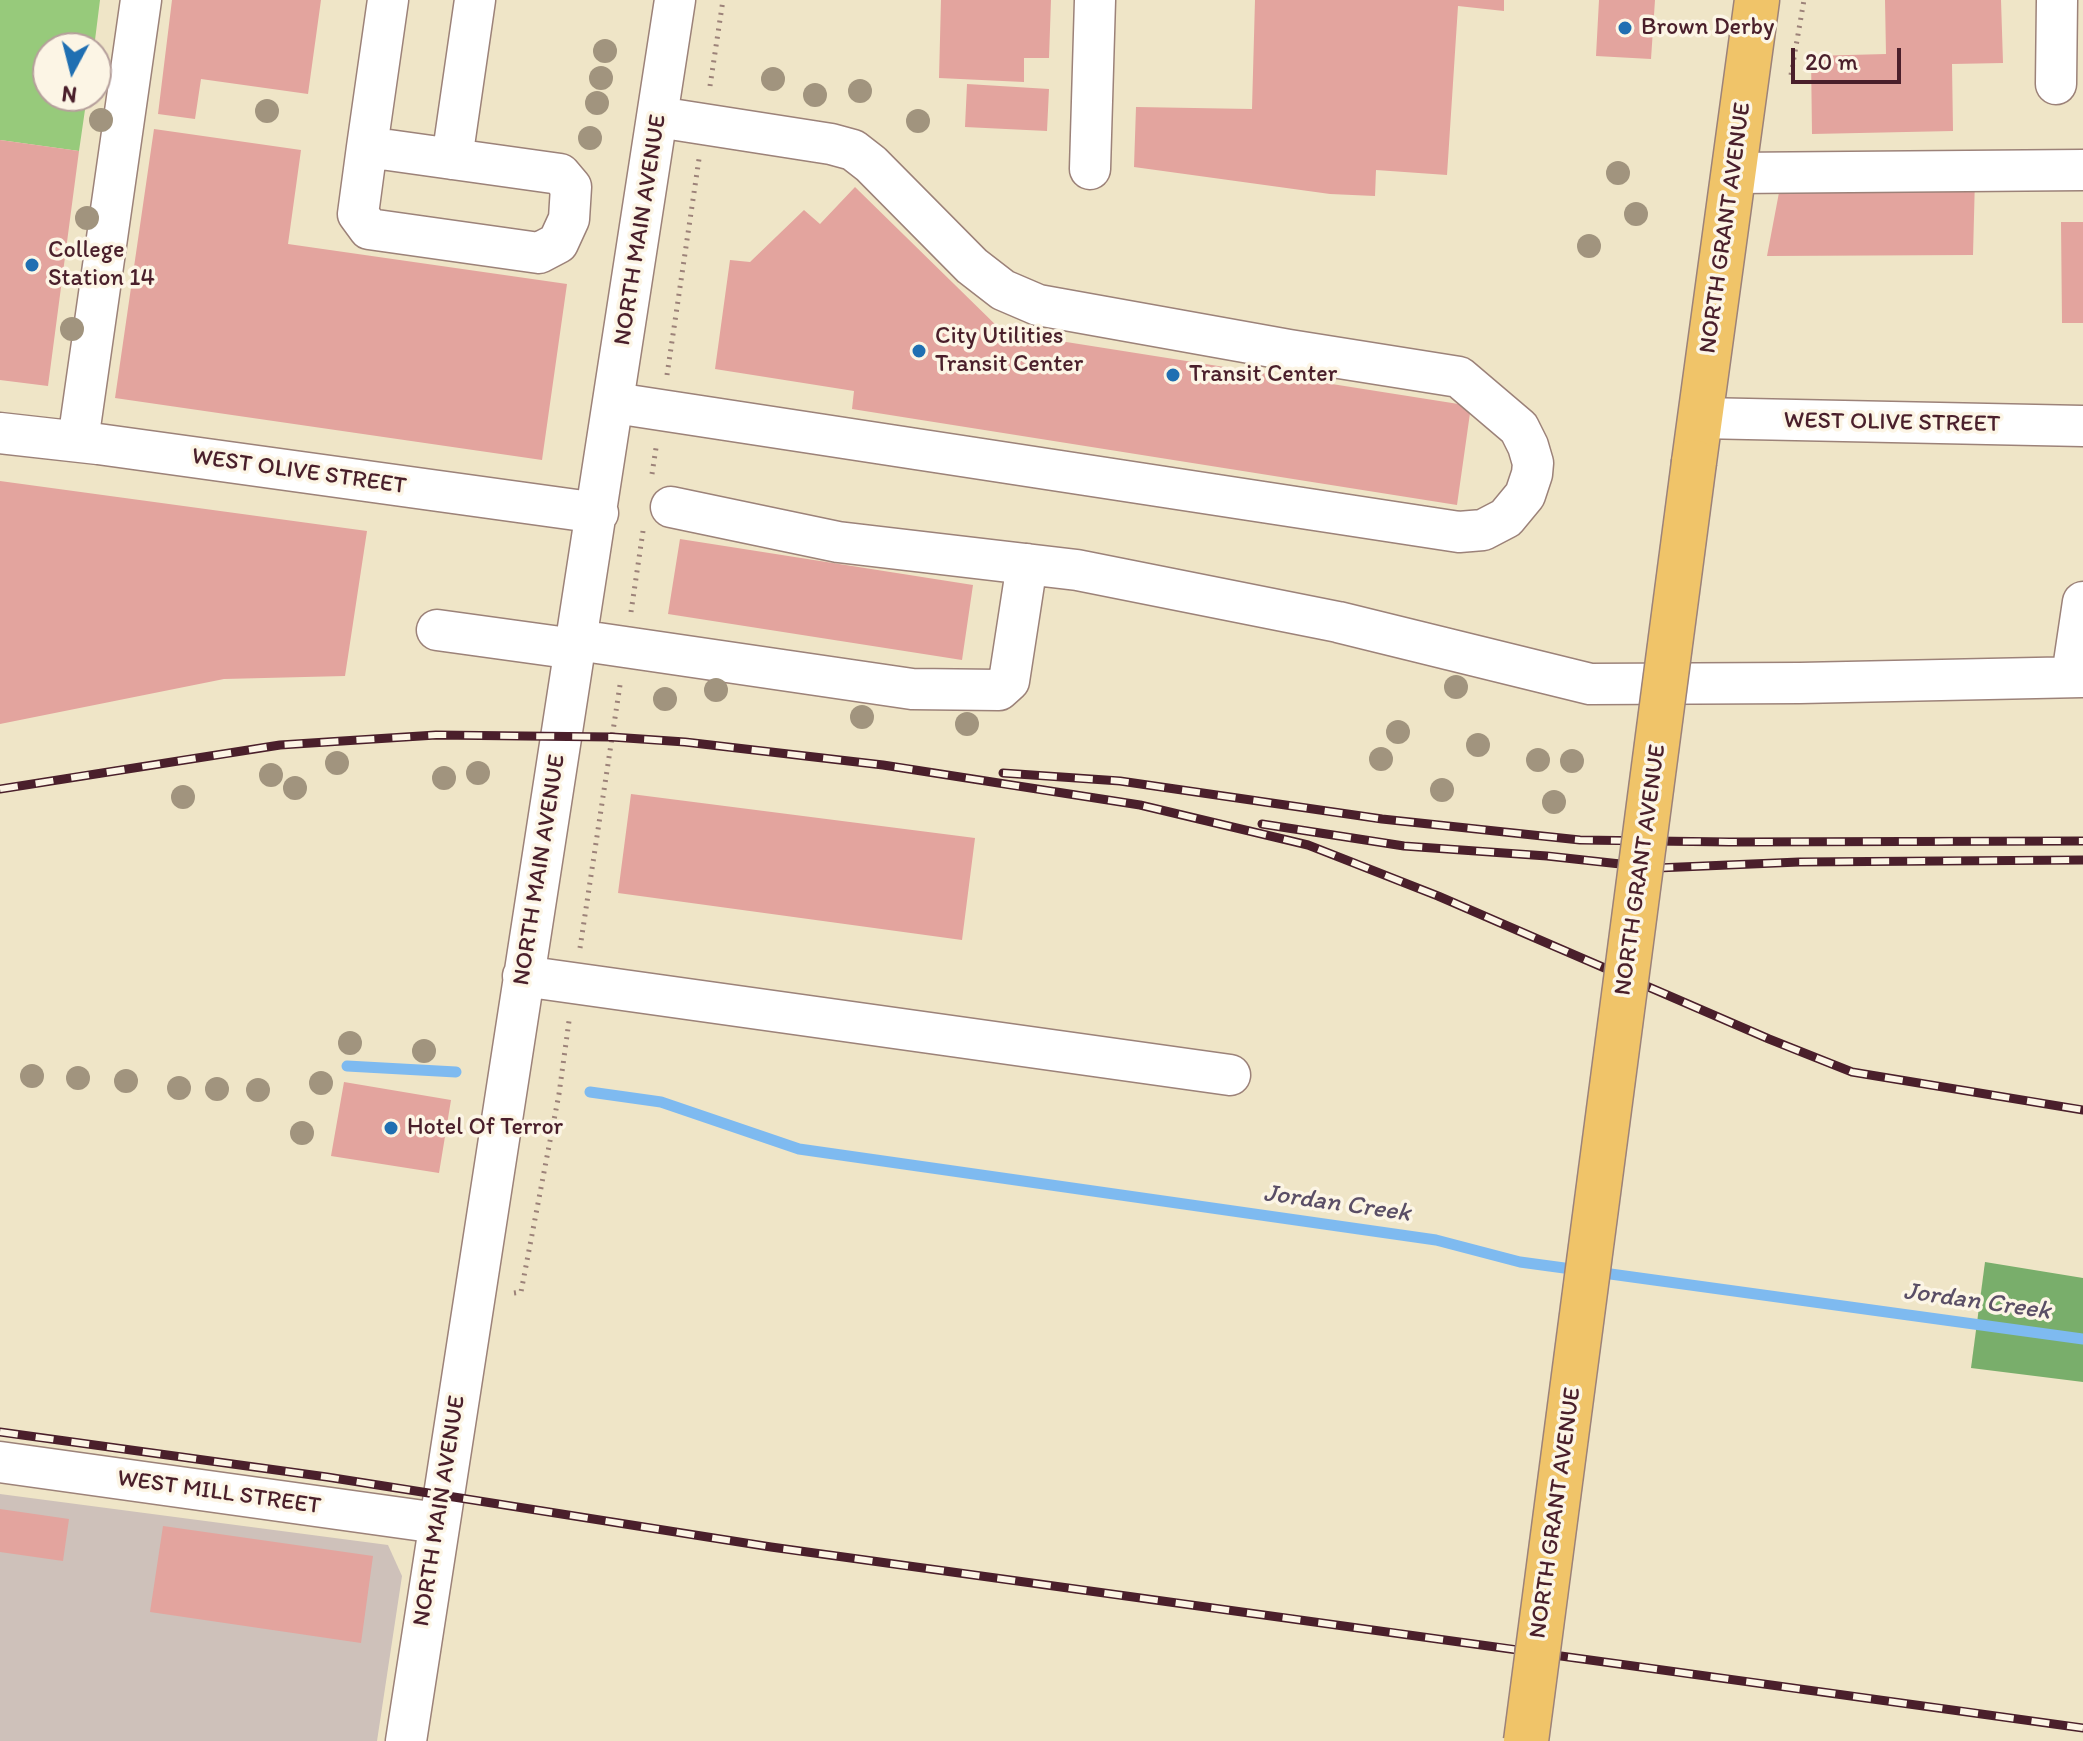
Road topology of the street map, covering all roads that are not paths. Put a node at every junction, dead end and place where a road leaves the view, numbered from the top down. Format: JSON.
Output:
{"nodes":[{"id":1,"x":141,"y":0,"type":"edge"},
{"id":2,"x":388,"y":0,"type":"edge"},
{"id":3,"x":475,"y":0,"type":"edge"},
{"id":4,"x":675,"y":0,"type":"edge"},
{"id":5,"x":1095,"y":0,"type":"edge"},
{"id":6,"x":1757,"y":0,"type":"edge"},
{"id":7,"x":2057,"y":0,"type":"edge"},
{"id":8,"x":2056,"y":84,"type":"dead end"},
{"id":9,"x":658,"y":117,"type":"junction"},
{"id":10,"x":367,"y":147,"type":"junction"},
{"id":11,"x":452,"y":159,"type":"junction"},
{"id":12,"x":1090,"y":169,"type":"dead end"},
{"id":13,"x":2083,"y":170,"type":"edge"},
{"id":14,"x":1734,"y":173,"type":"junction"},
{"id":15,"x":615,"y":403,"type":"junction"},
{"id":16,"x":1700,"y":418,"type":"junction"},
{"id":17,"x":2083,"y":426,"type":"edge"},
{"id":18,"x":0,"y":433,"type":"edge"},
{"id":19,"x":78,"y":441,"type":"junction"},
{"id":20,"x":671,"y":507,"type":"dead end"},
{"id":21,"x":598,"y":513,"type":"junction"},
{"id":22,"x":1027,"y":564,"type":"junction"},
{"id":23,"x":2083,"y":602,"type":"edge"},
{"id":24,"x":437,"y":630,"type":"dead end"},
{"id":25,"x":576,"y":644,"type":"junction"},
{"id":26,"x":2078,"y":677,"type":"edge"},
{"id":27,"x":523,"y":976,"type":"junction"},
{"id":28,"x":1230,"y":1075,"type":"dead end"},
{"id":29,"x":0,"y":1462,"type":"edge"},
{"id":30,"x":438,"y":1523,"type":"junction"},
{"id":31,"x":406,"y":1741,"type":"edge"},
{"id":32,"x":1526,"y":1741,"type":"edge"}],
"edges":[{"from":1,"to":19,"type":"street"},
{"from":2,"to":10,"type":"street"},
{"from":3,"to":11,"type":"street"},
{"from":4,"to":9,"type":"street","name":"NORTH MAIN AVENUE"},
{"from":5,"to":12,"type":"street"},
{"from":6,"to":14,"type":"main road","name":"NORTH GRANT AVENUE"},
{"from":7,"to":8,"type":"street"},
{"from":9,"to":15,"type":"street","name":"NORTH MAIN AVENUE"},
{"from":9,"to":15,"type":"street"},
{"from":10,"to":11,"type":"street"},
{"from":10,"to":11,"type":"street"},
{"from":13,"to":14,"type":"street"},
{"from":14,"to":16,"type":"main road","name":"NORTH GRANT AVENUE"},
{"from":15,"to":21,"type":"street","name":"NORTH MAIN AVENUE"},
{"from":16,"to":17,"type":"street","name":"WEST OLIVE STREET"},
{"from":16,"to":32,"type":"main road","name":"NORTH GRANT AVENUE","bridge":true},
{"from":18,"to":19,"type":"street","name":"WEST OLIVE STREET"},
{"from":19,"to":21,"type":"street","name":"WEST OLIVE STREET"},
{"from":20,"to":22,"type":"street"},
{"from":21,"to":25,"type":"street","name":"NORTH MAIN AVENUE"},
{"from":22,"to":25,"type":"street"},
{"from":22,"to":26,"type":"street"},
{"from":23,"to":26,"type":"street"},
{"from":24,"to":25,"type":"street"},
{"from":25,"to":27,"type":"street","name":"NORTH MAIN AVENUE"},
{"from":27,"to":28,"type":"street"},
{"from":27,"to":30,"type":"street","name":"NORTH MAIN AVENUE"},
{"from":29,"to":30,"type":"street","name":"WEST MILL STREET"},
{"from":30,"to":31,"type":"street","name":"NORTH MAIN AVENUE"}]}
